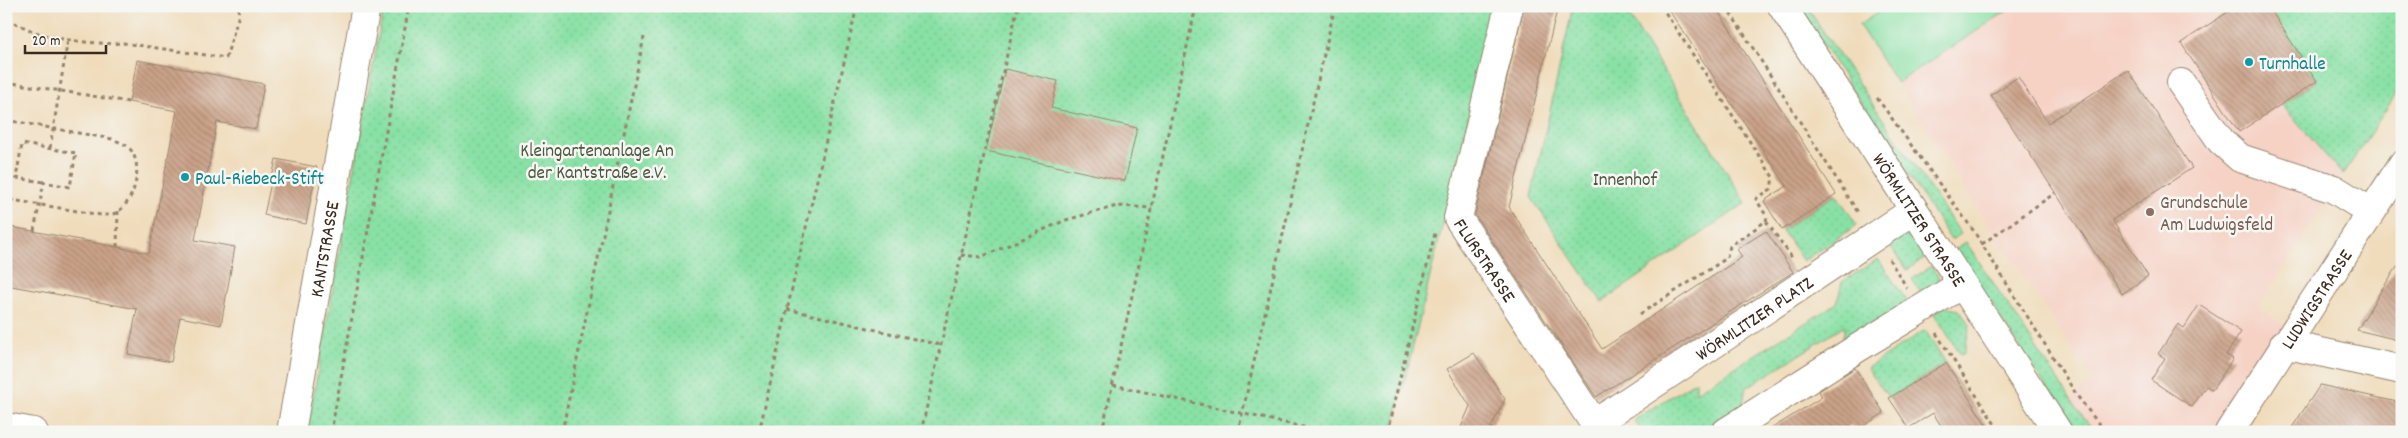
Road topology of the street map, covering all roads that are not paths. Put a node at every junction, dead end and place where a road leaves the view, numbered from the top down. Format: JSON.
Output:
{"nodes":[{"id":1,"x":366,"y":6,"type":"edge"},
{"id":2,"x":1509,"y":6,"type":"edge"},
{"id":3,"x":1782,"y":6,"type":"edge"},
{"id":4,"x":2181,"y":82,"type":"dead end"},
{"id":5,"x":2399,"y":174,"type":"edge"},
{"id":6,"x":1913,"y":211,"type":"junction"},
{"id":7,"x":2371,"y":212,"type":"junction"},
{"id":8,"x":1962,"y":284,"type":"junction"},
{"id":9,"x":2284,"y":344,"type":"junction"},
{"id":10,"x":2402,"y":370,"type":"edge"},
{"id":11,"x":6,"y":427,"type":"edge"},
{"id":12,"x":1597,"y":428,"type":"edge"},
{"id":13,"x":34,"y":432,"type":"edge"},
{"id":14,"x":291,"y":432,"type":"edge"},
{"id":15,"x":1726,"y":432,"type":"edge"},
{"id":16,"x":2058,"y":432,"type":"edge"},
{"id":17,"x":2229,"y":432,"type":"edge"}],
"edges":[{"from":1,"to":14,"type":"street","name":"KANTSTRASSE"},
{"from":2,"to":12,"type":"street","name":"FLURSTRASSE"},
{"from":3,"to":6,"type":"street","name":"WÖRMLITZER STRASSE"},
{"from":4,"to":7,"type":"street"},
{"from":5,"to":7,"type":"street","name":"LUDWIGSTRASSE"},
{"from":6,"to":8,"type":"street","name":"WÖRMLITZER STRASSE"},
{"from":6,"to":12,"type":"street","name":"WÖRMLITZER PLATZ"},
{"from":7,"to":9,"type":"street","name":"LUDWIGSTRASSE"},
{"from":8,"to":15,"type":"street"},
{"from":8,"to":16,"type":"street","name":"WÖRMLITZER STRASSE"},
{"from":9,"to":10,"type":"street"},
{"from":9,"to":17,"type":"street","name":"LUDWIGSTRASSE"},
{"from":11,"to":13,"type":"street"}]}
